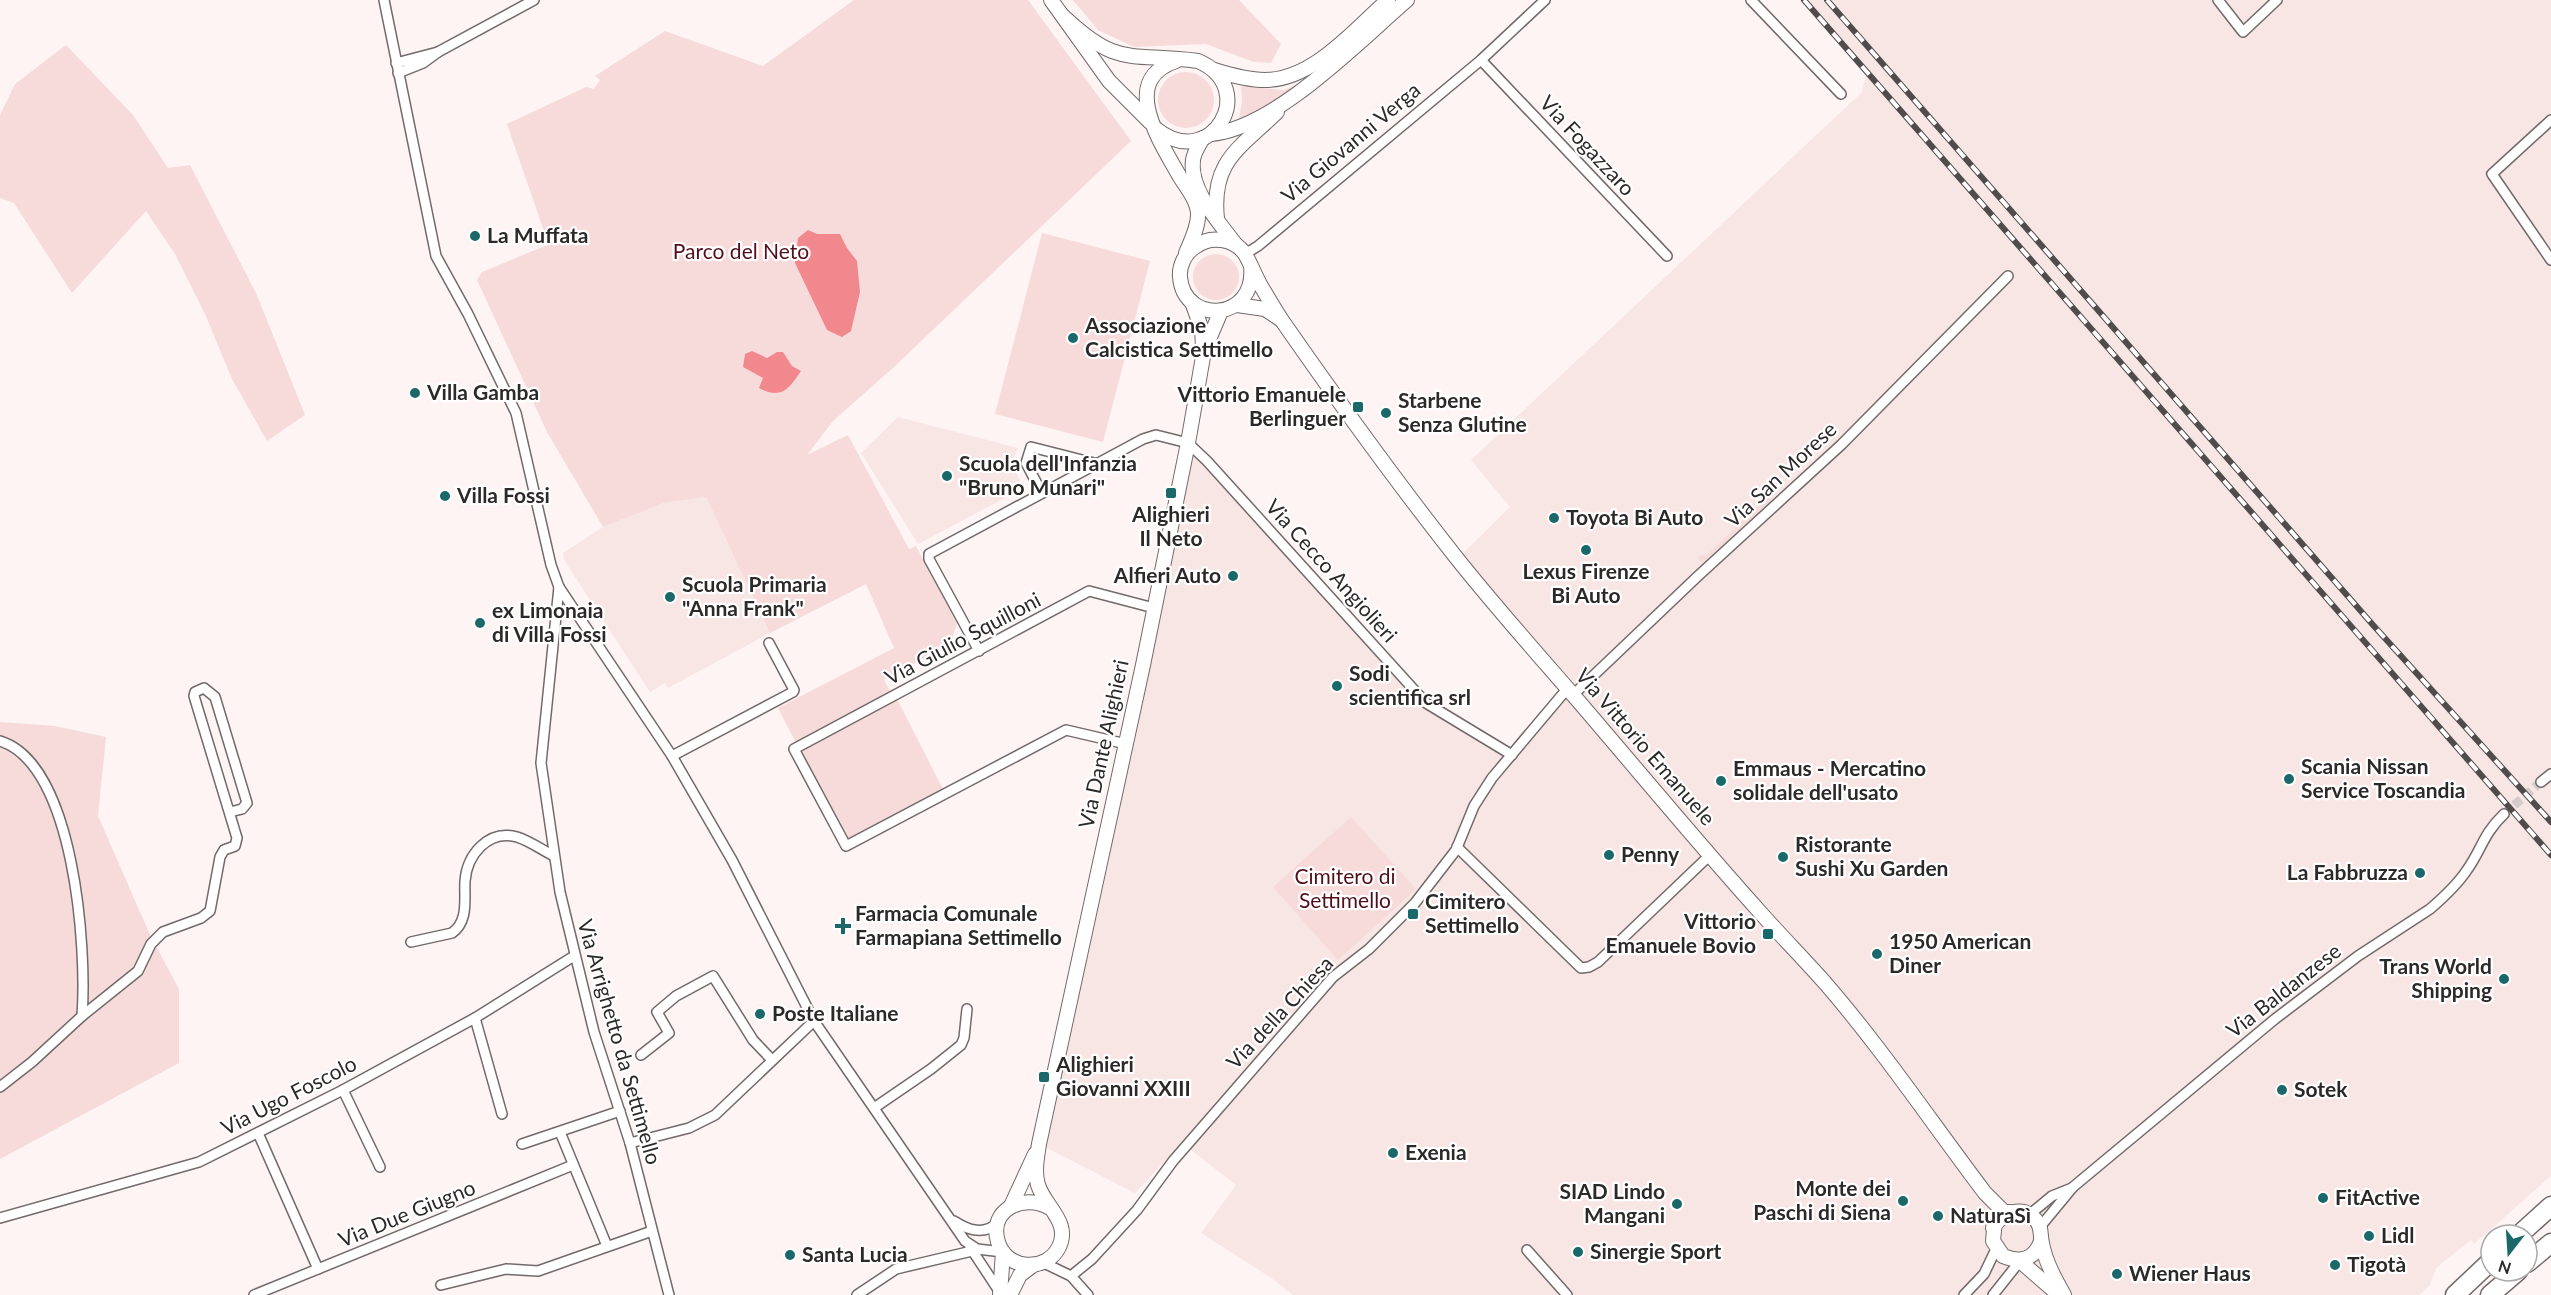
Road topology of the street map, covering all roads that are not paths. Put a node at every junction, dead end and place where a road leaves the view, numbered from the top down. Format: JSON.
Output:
{"nodes":[{"id":1,"x":384,"y":0,"type":"edge"},
{"id":2,"x":534,"y":0,"type":"edge"},
{"id":3,"x":1051,"y":0,"type":"edge"},
{"id":4,"x":1388,"y":0,"type":"edge"},
{"id":5,"x":1407,"y":0,"type":"edge"},
{"id":6,"x":1545,"y":0,"type":"edge"},
{"id":7,"x":1751,"y":0,"type":"edge"},
{"id":8,"x":2218,"y":0,"type":"edge"},
{"id":9,"x":2277,"y":0,"type":"edge"},
{"id":10,"x":1063,"y":16,"type":"junction"},
{"id":11,"x":438,"y":52,"type":"junction"},
{"id":12,"x":1481,"y":60,"type":"junction"},
{"id":13,"x":1178,"y":61,"type":"junction"},
{"id":14,"x":396,"y":63,"type":"junction"},
{"id":15,"x":1214,"y":70,"type":"junction"},
{"id":16,"x":398,"y":74,"type":"junction"},
{"id":17,"x":1841,"y":94,"type":"dead end"},
{"id":18,"x":1288,"y":102,"type":"junction"},
{"id":19,"x":2551,"y":120,"type":"edge"},
{"id":20,"x":1155,"y":127,"type":"junction"},
{"id":21,"x":1207,"y":136,"type":"junction"},
{"id":22,"x":1217,"y":219,"type":"junction"},
{"id":23,"x":1244,"y":255,"type":"junction"},
{"id":24,"x":1667,"y":256,"type":"dead end"},
{"id":25,"x":2551,"y":260,"type":"edge"},
{"id":26,"x":1182,"y":262,"type":"junction"},
{"id":27,"x":2008,"y":276,"type":"dead end"},
{"id":28,"x":1192,"y":302,"type":"junction"},
{"id":29,"x":1237,"y":305,"type":"junction"},
{"id":30,"x":1221,"y":311,"type":"junction"},
{"id":31,"x":1282,"y":320,"type":"junction"},
{"id":32,"x":1204,"y":351,"type":"junction"},
{"id":33,"x":1188,"y":443,"type":"junction"},
{"id":34,"x":1098,"y":464,"type":"junction"},
{"id":35,"x":1042,"y":493,"type":"junction"},
{"id":36,"x":559,"y":587,"type":"junction"},
{"id":37,"x":1154,"y":608,"type":"junction"},
{"id":38,"x":769,"y":643,"type":"dead end"},
{"id":39,"x":979,"y":651,"type":"junction"},
{"id":40,"x":1570,"y":692,"type":"junction"},
{"id":41,"x":0,"y":741,"type":"edge"},
{"id":42,"x":1126,"y":744,"type":"junction"},
{"id":43,"x":1512,"y":755,"type":"junction"},
{"id":44,"x":672,"y":756,"type":"junction"},
{"id":45,"x":2551,"y":774,"type":"edge"},
{"id":46,"x":2541,"y":782,"type":"tunnel mouth"},
{"id":47,"x":230,"y":812,"type":"junction"},
{"id":48,"x":2504,"y":814,"type":"tunnel mouth"},
{"id":49,"x":1457,"y":847,"type":"junction"},
{"id":50,"x":1710,"y":855,"type":"junction"},
{"id":51,"x":554,"y":856,"type":"junction"},
{"id":52,"x":411,"y":942,"type":"dead end"},
{"id":53,"x":574,"y":956,"type":"junction"},
{"id":54,"x":967,"y":1009,"type":"dead end"},
{"id":55,"x":82,"y":1016,"type":"junction"},
{"id":56,"x":475,"y":1018,"type":"junction"},
{"id":57,"x":814,"y":1021,"type":"junction"},
{"id":58,"x":641,"y":1055,"type":"dead end"},
{"id":59,"x":772,"y":1060,"type":"junction"},
{"id":60,"x":0,"y":1087,"type":"edge"},
{"id":61,"x":343,"y":1089,"type":"junction"},
{"id":62,"x":874,"y":1108,"type":"junction"},
{"id":63,"x":620,"y":1111,"type":"junction"},
{"id":64,"x":502,"y":1114,"type":"dead end"},
{"id":65,"x":560,"y":1132,"type":"junction"},
{"id":66,"x":258,"y":1133,"type":"junction"},
{"id":67,"x":630,"y":1143,"type":"junction"},
{"id":68,"x":522,"y":1144,"type":"dead end"},
{"id":69,"x":1039,"y":1144,"type":"junction"},
{"id":70,"x":573,"y":1166,"type":"junction"},
{"id":71,"x":380,"y":1167,"type":"dead end"},
{"id":72,"x":2073,"y":1188,"type":"junction"},
{"id":73,"x":1985,"y":1193,"type":"junction"},
{"id":74,"x":1011,"y":1206,"type":"junction"},
{"id":75,"x":2551,"y":1206,"type":"edge"},
{"id":76,"x":1050,"y":1208,"type":"junction"},
{"id":77,"x":945,"y":1210,"type":"junction"},
{"id":78,"x":2010,"y":1212,"type":"junction"},
{"id":79,"x":2029,"y":1215,"type":"junction"},
{"id":80,"x":0,"y":1218,"type":"edge"},
{"id":81,"x":999,"y":1223,"type":"junction"},
{"id":82,"x":2532,"y":1223,"type":"edge"},
{"id":83,"x":1994,"y":1228,"type":"junction"},
{"id":84,"x":652,"y":1231,"type":"junction"},
{"id":85,"x":2041,"y":1234,"type":"junction"},
{"id":86,"x":965,"y":1240,"type":"junction"},
{"id":87,"x":2551,"y":1243,"type":"edge"},
{"id":88,"x":608,"y":1246,"type":"junction"},
{"id":89,"x":1996,"y":1249,"type":"junction"},
{"id":90,"x":1527,"y":1250,"type":"dead end"},
{"id":91,"x":972,"y":1251,"type":"junction"},
{"id":92,"x":1003,"y":1252,"type":"junction"},
{"id":93,"x":2539,"y":1253,"type":"edge"},
{"id":94,"x":2020,"y":1261,"type":"junction"},
{"id":95,"x":1038,"y":1264,"type":"junction"},
{"id":96,"x":318,"y":1269,"type":"junction"},
{"id":97,"x":2479,"y":1272,"type":"edge"},
{"id":98,"x":1071,"y":1276,"type":"junction"},
{"id":99,"x":2504,"y":1283,"type":"edge"},
{"id":100,"x":441,"y":1285,"type":"dead end"},
{"id":101,"x":254,"y":1295,"type":"edge"},
{"id":102,"x":669,"y":1295,"type":"edge"},
{"id":103,"x":857,"y":1295,"type":"edge"},
{"id":104,"x":1004,"y":1295,"type":"edge"},
{"id":105,"x":1088,"y":1295,"type":"edge"},
{"id":106,"x":1567,"y":1295,"type":"edge"},
{"id":107,"x":1964,"y":1295,"type":"edge"},
{"id":108,"x":1993,"y":1295,"type":"edge"},
{"id":109,"x":2060,"y":1295,"type":"edge"},
{"id":110,"x":2064,"y":1295,"type":"edge"},
{"id":111,"x":2455,"y":1295,"type":"edge"},
{"id":112,"x":2490,"y":1295,"type":"edge"}],
"edges":[{"from":1,"to":14,"type":"street","name":"Via Arrighetto da Settimello"},
{"from":2,"to":11,"type":"street"},
{"from":3,"to":10,"type":"main road"},
{"from":4,"to":15,"type":"main road"},
{"from":5,"to":18,"type":"main road"},
{"from":6,"to":12,"type":"street","name":"Via Giovanni Verga"},
{"from":7,"to":17,"type":"street"},
{"from":8,"to":9,"type":"street"},
{"from":10,"to":13,"type":"main road"},
{"from":10,"to":20,"type":"main road"},
{"from":11,"to":14,"type":"street"},
{"from":11,"to":16,"type":"street"},
{"from":12,"to":23,"type":"street","name":"Via Giovanni Verga"},
{"from":12,"to":24,"type":"street","name":"Via Fogazzaro"},
{"from":13,"to":15,"type":"main road"},
{"from":13,"to":20,"type":"main road"},
{"from":14,"to":16,"type":"street","name":"Via Arrighetto da Settimello"},
{"from":15,"to":21,"type":"main road"},
{"from":16,"to":36,"type":"street","name":"Via Arrighetto da Settimello"},
{"from":18,"to":21,"type":"main road"},
{"from":18,"to":22,"type":"main road"},
{"from":19,"to":25,"type":"street"},
{"from":20,"to":21,"type":"main road"},
{"from":20,"to":26,"type":"main road"},
{"from":21,"to":22,"type":"main road","name":"Via Vittorio Emanuele"},
{"from":22,"to":23,"type":"main road","name":"Via Vittorio Emanuele"},
{"from":23,"to":26,"type":"main road"},
{"from":23,"to":29,"type":"main road"},
{"from":23,"to":31,"type":"main road","name":"Via Vittorio Emanuele"},
{"from":26,"to":28,"type":"main road"},
{"from":27,"to":40,"type":"street","name":"Via San Morese"},
{"from":28,"to":30,"type":"main road"},
{"from":28,"to":32,"type":"main road","name":"Via Dante Alighieri"},
{"from":29,"to":30,"type":"main road"},
{"from":29,"to":31,"type":"main road","name":"Via Vittorio Emanuele"},
{"from":30,"to":32,"type":"main road","name":"Via Dante Alighieri"},
{"from":31,"to":40,"type":"main road","name":"Via Vittorio Emanuele"},
{"from":32,"to":33,"type":"main road","name":"Via Dante Alighieri"},
{"from":33,"to":34,"type":"street"},
{"from":33,"to":37,"type":"main road","name":"Via Dante Alighieri"},
{"from":33,"to":43,"type":"street","name":"Via Cecco Angiolieri"},
{"from":34,"to":35,"type":"street"},
{"from":34,"to":35,"type":"street"},
{"from":35,"to":39,"type":"street"},
{"from":36,"to":44,"type":"street"},
{"from":36,"to":51,"type":"street","name":"Via Arrighetto da Settimello"},
{"from":37,"to":39,"type":"street","name":"Via Giulio Squilloni"},
{"from":37,"to":42,"type":"main road","name":"Via Dante Alighieri"},
{"from":38,"to":44,"type":"street"},
{"from":39,"to":42,"type":"street","name":"Via Giulio Squilloni"},
{"from":40,"to":43,"type":"street","name":"Via della Chiesa"},
{"from":40,"to":50,"type":"main road","name":"Via Vittorio Emanuele"},
{"from":41,"to":55,"type":"street"},
{"from":42,"to":69,"type":"main road","name":"Via Dante Alighieri"},
{"from":43,"to":49,"type":"street","name":"Via della Chiesa"},
{"from":44,"to":57,"type":"street"},
{"from":45,"to":46,"type":"street"},
{"from":47,"to":47,"type":"street"},
{"from":47,"to":55,"type":"street"},
{"from":48,"to":72,"type":"street","name":"Via Baldanzese"},
{"from":49,"to":50,"type":"street"},
{"from":49,"to":98,"type":"street","name":"Via della Chiesa"},
{"from":50,"to":73,"type":"main road","name":"Via Vittorio Emanuele"},
{"from":51,"to":52,"type":"street"},
{"from":51,"to":53,"type":"street","name":"Via Arrighetto da Settimello"},
{"from":53,"to":56,"type":"street","name":"Via Ugo Foscolo"},
{"from":53,"to":63,"type":"street","name":"Via Arrighetto da Settimello"},
{"from":54,"to":62,"type":"street"},
{"from":55,"to":60,"type":"street"},
{"from":56,"to":61,"type":"street","name":"Via Ugo Foscolo"},
{"from":56,"to":64,"type":"street"},
{"from":57,"to":59,"type":"street"},
{"from":57,"to":62,"type":"street"},
{"from":58,"to":59,"type":"street"},
{"from":59,"to":67,"type":"street"},
{"from":61,"to":66,"type":"street","name":"Via Ugo Foscolo"},
{"from":61,"to":71,"type":"street"},
{"from":62,"to":77,"type":"street"},
{"from":63,"to":65,"type":"street"},
{"from":63,"to":67,"type":"street","name":"Via Arrighetto da Settimello"},
{"from":65,"to":68,"type":"street"},
{"from":65,"to":70,"type":"street"},
{"from":66,"to":80,"type":"street","name":"Via Ugo Foscolo"},
{"from":66,"to":96,"type":"street"},
{"from":67,"to":84,"type":"street","name":"Via Arrighetto da Settimello"},
{"from":69,"to":74,"type":"main road","name":"Via Dante Alighieri"},
{"from":69,"to":76,"type":"main road","name":"Via Dante Alighieri"},
{"from":70,"to":88,"type":"street"},
{"from":70,"to":96,"type":"street","name":"Via Due Giugno"},
{"from":72,"to":79,"type":"street","name":"Via Baldanzese"},
{"from":72,"to":85,"type":"street","name":"Via Baldanzese"},
{"from":73,"to":78,"type":"main road","name":"Via Vittorio Emanuele"},
{"from":73,"to":83,"type":"main road","name":"Via Vittorio Emanuele"},
{"from":74,"to":76,"type":"main road"},
{"from":74,"to":81,"type":"main road","name":"Via Dante Alighieri"},
{"from":75,"to":82,"type":"highway"},
{"from":76,"to":95,"type":"main road","name":"Via Dante Alighieri"},
{"from":77,"to":81,"type":"street"},
{"from":77,"to":86,"type":"street"},
{"from":78,"to":79,"type":"main road","name":"Via Vittorio Emanuele"},
{"from":78,"to":83,"type":"main road"},
{"from":79,"to":85,"type":"main road"},
{"from":81,"to":92,"type":"main road"},
{"from":83,"to":89,"type":"main road","name":"Via Vittorio Emanuele"},
{"from":84,"to":88,"type":"street"},
{"from":84,"to":102,"type":"street","name":"Via Arrighetto da Settimello"},
{"from":85,"to":94,"type":"main road"},
{"from":85,"to":110,"type":"main road"},
{"from":86,"to":91,"type":"street"},
{"from":86,"to":92,"type":"street"},
{"from":87,"to":93,"type":"highway"},
{"from":88,"to":100,"type":"street"},
{"from":89,"to":94,"type":"main road"},
{"from":89,"to":107,"type":"street"},
{"from":90,"to":106,"type":"street"},
{"from":91,"to":103,"type":"street"},
{"from":91,"to":104,"type":"street"},
{"from":92,"to":95,"type":"main road"},
{"from":92,"to":104,"type":"main road"},
{"from":94,"to":108,"type":"street"},
{"from":94,"to":109,"type":"main road"},
{"from":95,"to":98,"type":"street"},
{"from":95,"to":104,"type":"main road","name":"Via Dante Alighieri"},
{"from":96,"to":101,"type":"street","name":"Via Due Giugno"},
{"from":97,"to":111,"type":"highway"},
{"from":98,"to":105,"type":"street"},
{"from":99,"to":112,"type":"highway"}]}
